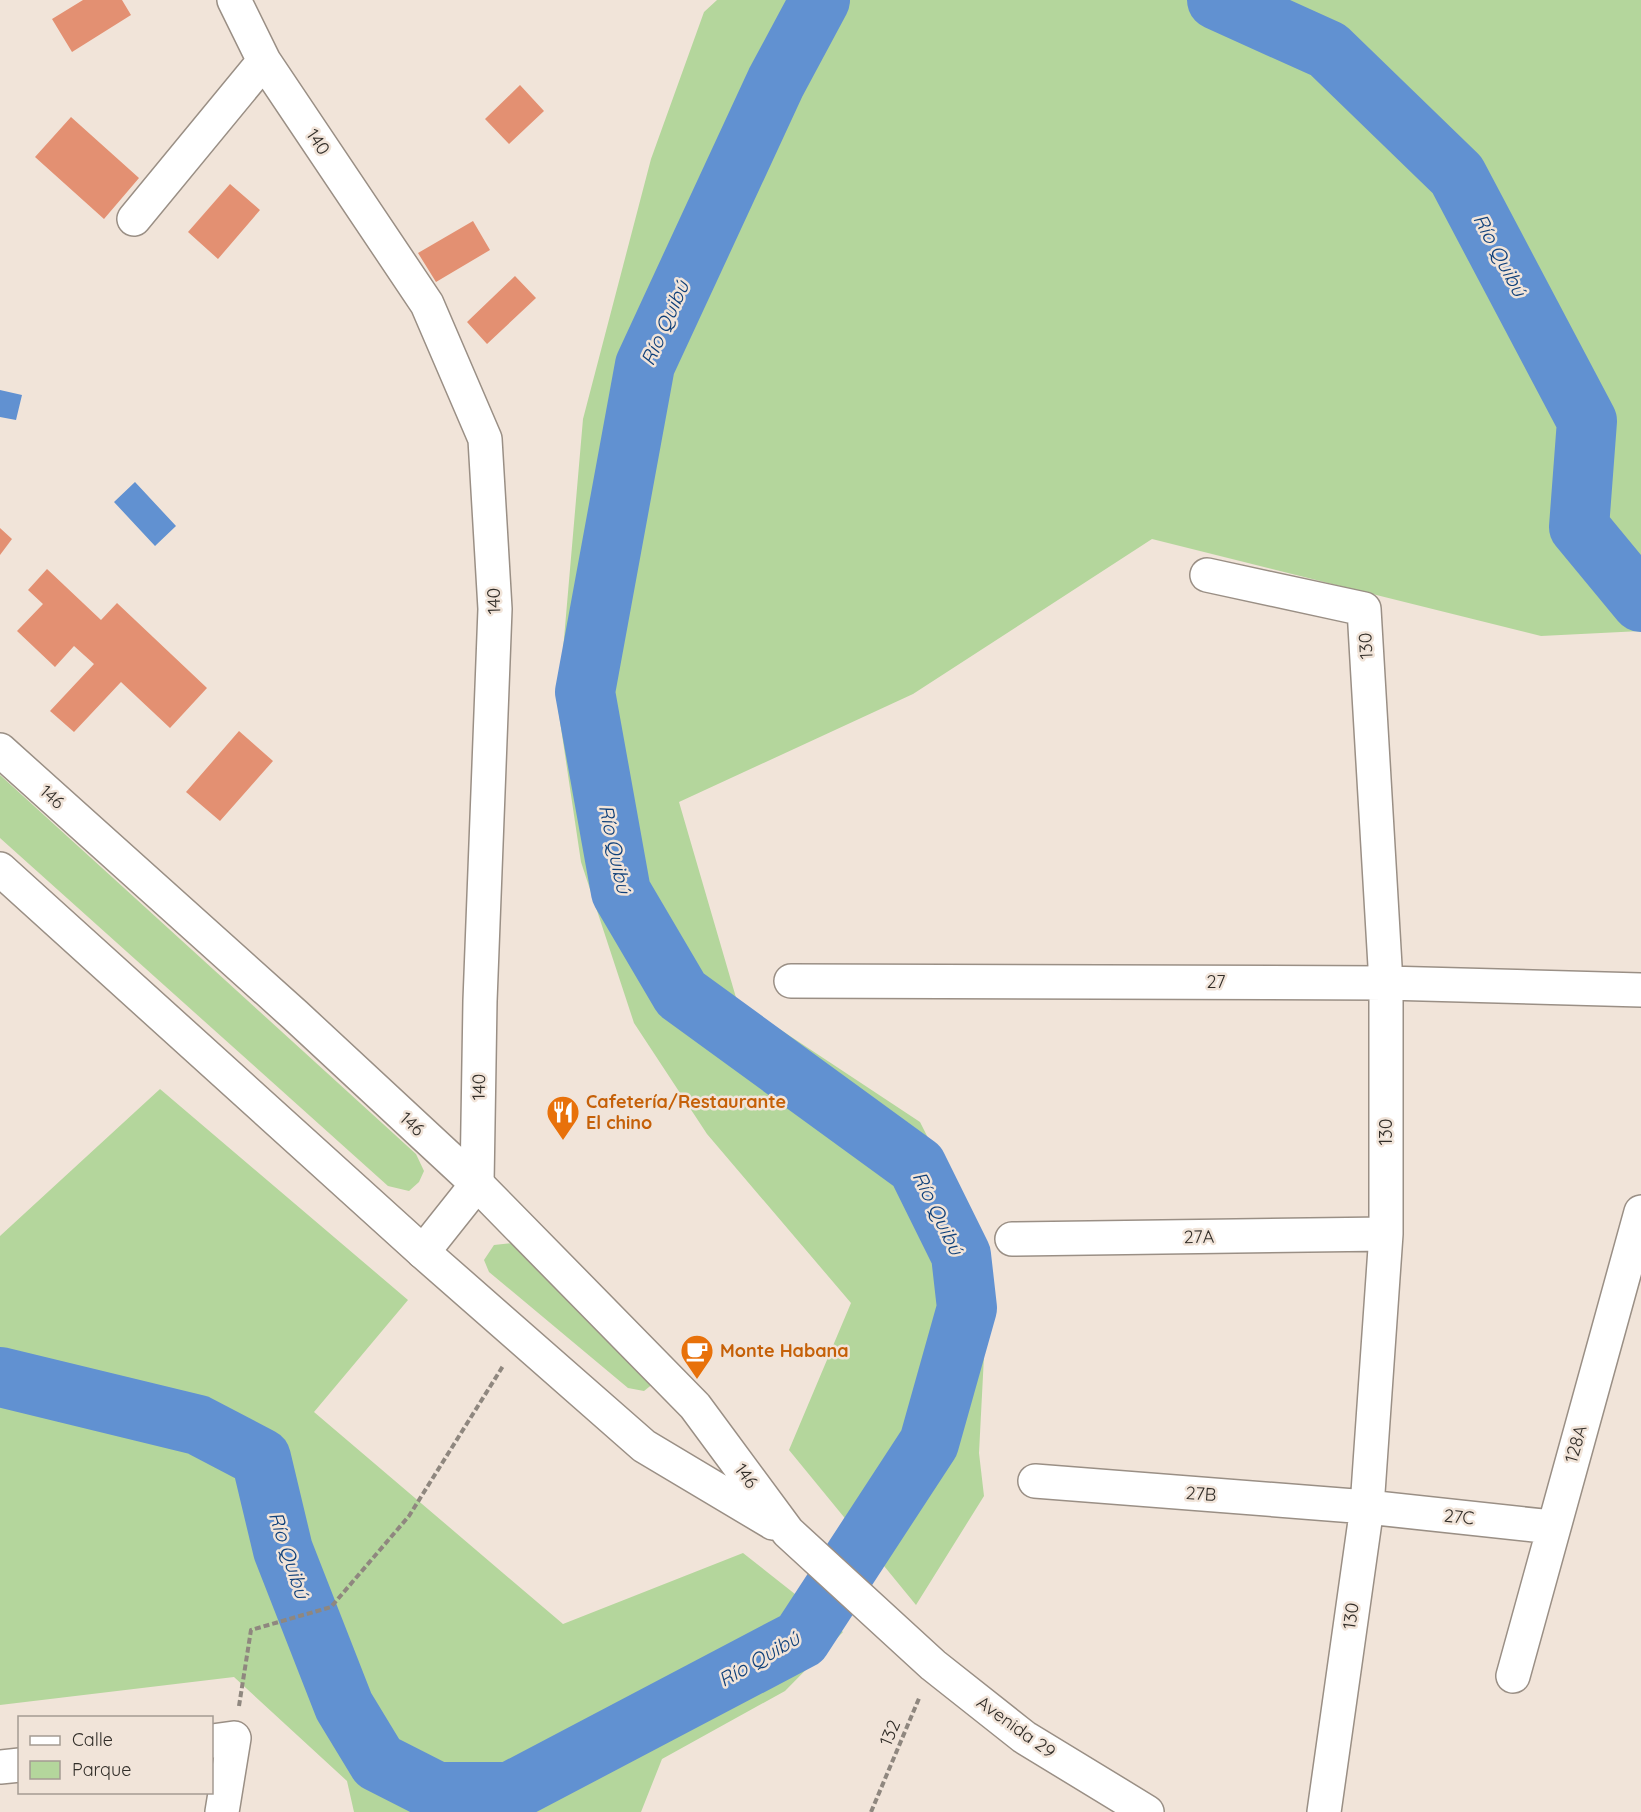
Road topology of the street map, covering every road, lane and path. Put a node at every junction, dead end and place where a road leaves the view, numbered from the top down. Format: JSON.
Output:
{"nodes":[{"id":1,"x":234,"y":0,"type":"edge"},
{"id":2,"x":264,"y":61,"type":"junction"},
{"id":3,"x":134,"y":219,"type":"dead end"},
{"id":4,"x":1207,"y":575,"type":"dead end"},
{"id":5,"x":0,"y":750,"type":"edge"},
{"id":6,"x":0,"y":869,"type":"edge"},
{"id":7,"x":791,"y":981,"type":"dead end"},
{"id":8,"x":1386,"y":982,"type":"junction"},
{"id":9,"x":1641,"y":990,"type":"edge"},
{"id":10,"x":477,"y":1184,"type":"junction"},
{"id":11,"x":1641,"y":1212,"type":"edge"},
{"id":12,"x":1386,"y":1234,"type":"junction"},
{"id":13,"x":1012,"y":1239,"type":"dead end"},
{"id":14,"x":423,"y":1252,"type":"junction"},
{"id":15,"x":521,"y":1338,"type":"junction"},
{"id":16,"x":1035,"y":1481,"type":"dead end"},
{"id":17,"x":1366,"y":1506,"type":"junction"},
{"id":18,"x":1552,"y":1527,"type":"junction"},
{"id":19,"x":788,"y":1532,"type":"junction"},
{"id":20,"x":895,"y":1629,"type":"joint"},
{"id":21,"x":933,"y":1665,"type":"junction"},
{"id":22,"x":1513,"y":1676,"type":"dead end"},
{"id":23,"x":223,"y":1740,"type":"edge"},
{"id":24,"x":18,"y":1765,"type":"edge"},
{"id":25,"x":0,"y":1767,"type":"edge"},
{"id":26,"x":222,"y":1812,"type":"edge"},
{"id":27,"x":872,"y":1812,"type":"edge"},
{"id":28,"x":1147,"y":1812,"type":"edge"},
{"id":29,"x":1324,"y":1812,"type":"edge"}],
"edges":[{"from":1,"to":2,"type":"street","name":"140"},
{"from":2,"to":3,"type":"street"},
{"from":2,"to":10,"type":"street","name":"140"},
{"from":4,"to":8,"type":"street","name":"130"},
{"from":5,"to":10,"type":"street","name":"146"},
{"from":6,"to":14,"type":"street","name":"146"},
{"from":7,"to":8,"type":"street","name":"27"},
{"from":8,"to":9,"type":"street","name":"27"},
{"from":8,"to":12,"type":"street","name":"130"},
{"from":10,"to":14,"type":"street"},
{"from":10,"to":19,"type":"street","name":"146"},
{"from":11,"to":18,"type":"street","name":"128A"},
{"from":12,"to":13,"type":"street","name":"27A"},
{"from":12,"to":17,"type":"street","name":"130"},
{"from":14,"to":15,"type":"street","name":"146"},
{"from":15,"to":19,"type":"street","name":"146"},
{"from":15,"to":23,"type":"path"},
{"from":16,"to":17,"type":"street","name":"27B"},
{"from":17,"to":18,"type":"street","name":"27C"},
{"from":17,"to":29,"type":"street","name":"130"},
{"from":18,"to":22,"type":"street","name":"128A"},
{"from":19,"to":20,"type":"street","name":"146"},
{"from":20,"to":21,"type":"street","name":"Avenida 29"},
{"from":21,"to":27,"type":"path","name":"132"},
{"from":21,"to":28,"type":"street","name":"Avenida 29"},
{"from":23,"to":26,"type":"street"},
{"from":24,"to":25,"type":"street"}]}
